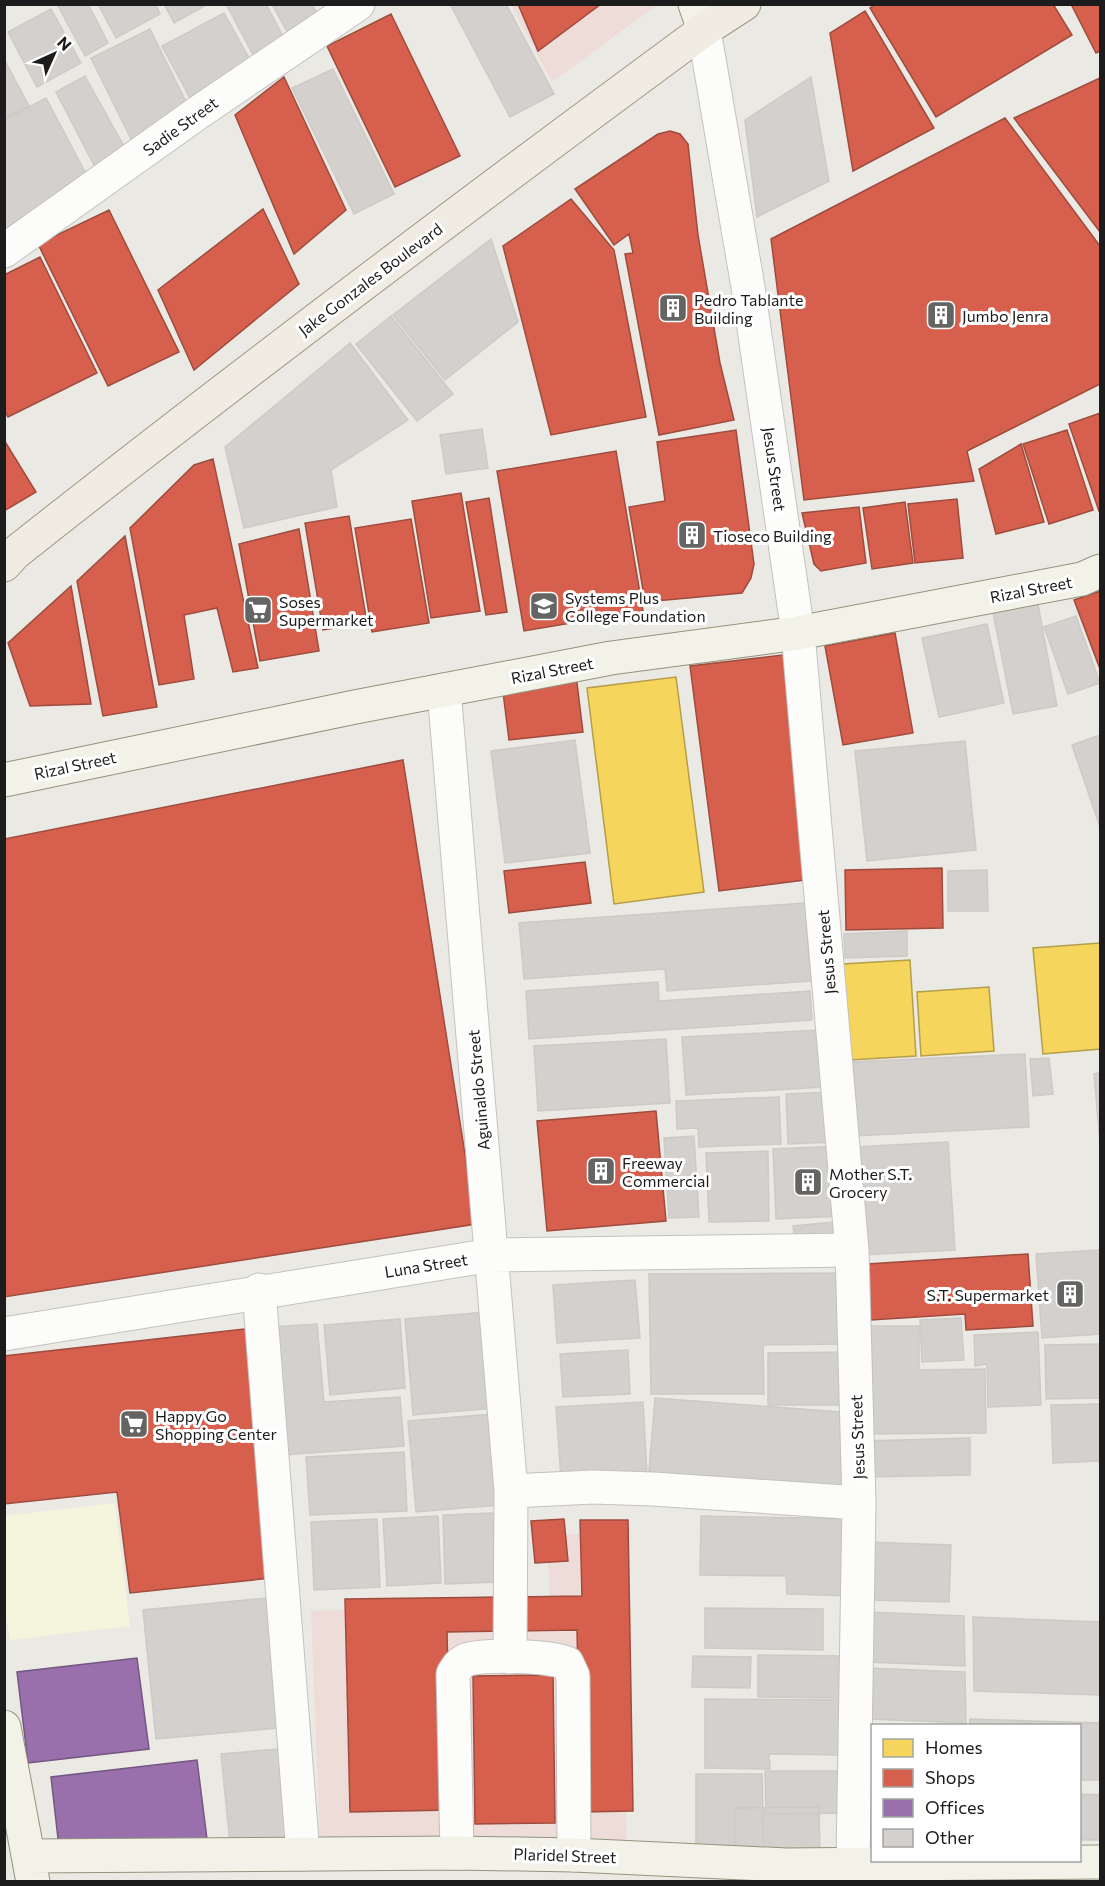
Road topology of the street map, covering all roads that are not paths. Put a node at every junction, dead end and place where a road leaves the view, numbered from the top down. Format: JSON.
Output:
{"nodes":[{"id":1,"x":358,"y":4,"type":"edge"},
{"id":2,"x":744,"y":4,"type":"edge"},
{"id":3,"x":700,"y":17,"type":"edge"},
{"id":4,"x":4,"y":251,"type":"edge"},
{"id":5,"x":4,"y":565,"type":"edge"},
{"id":6,"x":1101,"y":571,"type":"edge"},
{"id":7,"x":798,"y":633,"type":"junction"},
{"id":8,"x":444,"y":690,"type":"junction"},
{"id":9,"x":4,"y":780,"type":"edge"},
{"id":10,"x":852,"y":1250,"type":"junction"},
{"id":11,"x":492,"y":1254,"type":"junction"},
{"id":12,"x":259,"y":1290,"type":"junction"},
{"id":13,"x":4,"y":1334,"type":"edge"},
{"id":14,"x":511,"y":1491,"type":"junction"},
{"id":15,"x":859,"y":1503,"type":"junction"},
{"id":16,"x":510,"y":1658,"type":"junction"},
{"id":17,"x":4,"y":1727,"type":"edge"},
{"id":18,"x":12,"y":1817,"type":"edge"},
{"id":19,"x":457,"y":1853,"type":"junction"},
{"id":20,"x":303,"y":1854,"type":"junction"},
{"id":21,"x":574,"y":1855,"type":"junction"},
{"id":22,"x":1101,"y":1862,"type":"edge"},
{"id":23,"x":31,"y":1869,"type":"edge"},
{"id":24,"x":853,"y":1872,"type":"edge"}],
"edges":[{"from":1,"to":4,"type":"street","name":"Sadie Street"},
{"from":2,"to":3,"type":"main road","name":"Jake Gonzales Boulevard"},
{"from":3,"to":5,"type":"main road","name":"Jake Gonzales Boulevard"},
{"from":3,"to":7,"type":"street","name":"Jesus Street"},
{"from":6,"to":7,"type":"street","name":"Rizal Street"},
{"from":7,"to":8,"type":"street","name":"Rizal Street"},
{"from":7,"to":10,"type":"street","name":"Jesus Street"},
{"from":8,"to":9,"type":"street","name":"Rizal Street"},
{"from":8,"to":11,"type":"street","name":"Aguinaldo Street"},
{"from":10,"to":11,"type":"street","name":"Luna Street"},
{"from":10,"to":15,"type":"street","name":"Jesus Street"},
{"from":11,"to":12,"type":"street","name":"Luna Street"},
{"from":11,"to":14,"type":"street","name":"Aguinaldo Street"},
{"from":12,"to":13,"type":"street","name":"Luna Street"},
{"from":12,"to":20,"type":"street"},
{"from":14,"to":15,"type":"street"},
{"from":14,"to":16,"type":"street","name":"Aguinaldo Street"},
{"from":15,"to":24,"type":"street","name":"Jesus Street"},
{"from":16,"to":19,"type":"street"},
{"from":16,"to":21,"type":"street"},
{"from":17,"to":18,"type":"street"},
{"from":18,"to":23,"type":"street"},
{"from":19,"to":20,"type":"street","name":"Plaridel Street"},
{"from":19,"to":21,"type":"street","name":"Plaridel Street"},
{"from":20,"to":23,"type":"street","name":"Plaridel Street"},
{"from":21,"to":24,"type":"street","name":"Plaridel Street"},
{"from":22,"to":24,"type":"street","name":"Plaridel Street"}]}
